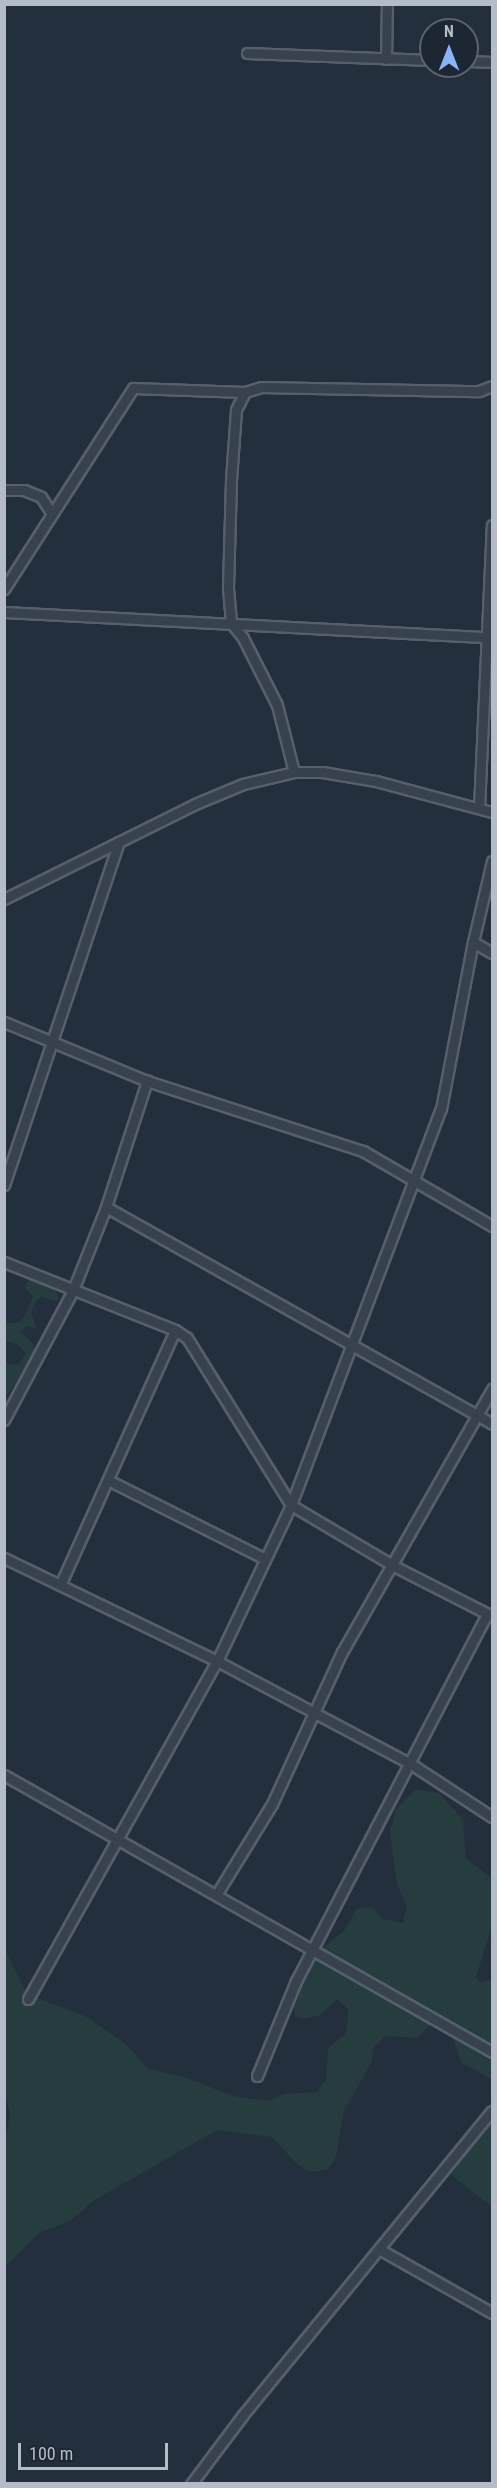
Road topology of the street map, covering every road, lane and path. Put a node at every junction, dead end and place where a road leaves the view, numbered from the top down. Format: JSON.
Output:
{"nodes":[{"id":1,"x":387,"y":4,"type":"edge"},
{"id":2,"x":247,"y":54,"type":"dead end"},
{"id":3,"x":386,"y":58,"type":"junction"},
{"id":4,"x":419,"y":59,"type":"edge"},
{"id":5,"x":492,"y":387,"type":"edge"},
{"id":6,"x":245,"y":392,"type":"junction"},
{"id":7,"x":4,"y":490,"type":"edge"},
{"id":8,"x":52,"y":514,"type":"junction"},
{"id":9,"x":492,"y":525,"type":"edge"},
{"id":10,"x":4,"y":589,"type":"edge"},
{"id":11,"x":4,"y":612,"type":"edge"},
{"id":12,"x":231,"y":624,"type":"junction"},
{"id":13,"x":489,"y":637,"type":"edge"},
{"id":14,"x":294,"y":772,"type":"junction"},
{"id":15,"x":478,"y":808,"type":"junction"},
{"id":16,"x":492,"y":812,"type":"edge"},
{"id":17,"x":119,"y":842,"type":"junction"},
{"id":18,"x":492,"y":861,"type":"edge"},
{"id":19,"x":4,"y":898,"type":"edge"},
{"id":20,"x":473,"y":942,"type":"junction"},
{"id":21,"x":492,"y":953,"type":"edge"},
{"id":22,"x":4,"y":1022,"type":"edge"},
{"id":23,"x":51,"y":1041,"type":"junction"},
{"id":24,"x":147,"y":1081,"type":"junction"},
{"id":25,"x":415,"y":1179,"type":"junction"},
{"id":26,"x":4,"y":1185,"type":"edge"},
{"id":27,"x":106,"y":1207,"type":"junction"},
{"id":28,"x":492,"y":1226,"type":"edge"},
{"id":29,"x":4,"y":1262,"type":"edge"},
{"id":30,"x":73,"y":1290,"type":"junction"},
{"id":31,"x":175,"y":1330,"type":"junction"},
{"id":32,"x":352,"y":1346,"type":"junction"},
{"id":33,"x":492,"y":1389,"type":"edge"},
{"id":34,"x":478,"y":1416,"type":"junction"},
{"id":35,"x":4,"y":1420,"type":"edge"},
{"id":36,"x":492,"y":1424,"type":"edge"},
{"id":37,"x":108,"y":1480,"type":"junction"},
{"id":38,"x":291,"y":1505,"type":"junction"},
{"id":39,"x":4,"y":1558,"type":"edge"},
{"id":40,"x":265,"y":1559,"type":"junction"},
{"id":41,"x":392,"y":1566,"type":"junction"},
{"id":42,"x":61,"y":1584,"type":"junction"},
{"id":43,"x":490,"y":1615,"type":"edge"},
{"id":44,"x":217,"y":1661,"type":"junction"},
{"id":45,"x":314,"y":1713,"type":"junction"},
{"id":46,"x":411,"y":1764,"type":"junction"},
{"id":47,"x":4,"y":1774,"type":"edge"},
{"id":48,"x":492,"y":1817,"type":"edge"},
{"id":49,"x":118,"y":1839,"type":"junction"},
{"id":50,"x":216,"y":1895,"type":"junction"},
{"id":51,"x":312,"y":1950,"type":"junction"},
{"id":52,"x":28,"y":1999,"type":"dead end"},
{"id":53,"x":492,"y":2052,"type":"edge"},
{"id":54,"x":257,"y":2076,"type":"dead end"},
{"id":55,"x":492,"y":2111,"type":"edge"},
{"id":56,"x":379,"y":2249,"type":"junction"},
{"id":57,"x":492,"y":2313,"type":"edge"},
{"id":58,"x":191,"y":2484,"type":"edge"}],
"edges":[{"from":1,"to":3,"type":"street"},
{"from":2,"to":3,"type":"street"},
{"from":3,"to":4,"type":"street"},
{"from":5,"to":6,"type":"street"},
{"from":6,"to":8,"type":"street"},
{"from":6,"to":12,"type":"street"},
{"from":7,"to":8,"type":"street"},
{"from":8,"to":10,"type":"street"},
{"from":9,"to":13,"type":"street"},
{"from":11,"to":12,"type":"street"},
{"from":12,"to":13,"type":"street"},
{"from":12,"to":14,"type":"street"},
{"from":13,"to":15,"type":"street"},
{"from":14,"to":15,"type":"street"},
{"from":14,"to":17,"type":"street"},
{"from":15,"to":16,"type":"street"},
{"from":17,"to":19,"type":"street"},
{"from":17,"to":23,"type":"street"},
{"from":18,"to":20,"type":"street"},
{"from":20,"to":21,"type":"street"},
{"from":20,"to":25,"type":"street"},
{"from":22,"to":23,"type":"street"},
{"from":23,"to":24,"type":"street"},
{"from":23,"to":26,"type":"street"},
{"from":24,"to":25,"type":"street"},
{"from":24,"to":27,"type":"street"},
{"from":25,"to":28,"type":"street"},
{"from":25,"to":32,"type":"street"},
{"from":27,"to":30,"type":"street"},
{"from":27,"to":32,"type":"street"},
{"from":29,"to":30,"type":"street"},
{"from":30,"to":31,"type":"street"},
{"from":30,"to":35,"type":"street"},
{"from":31,"to":37,"type":"street"},
{"from":31,"to":38,"type":"street"},
{"from":32,"to":34,"type":"street"},
{"from":32,"to":38,"type":"street"},
{"from":33,"to":34,"type":"street"},
{"from":34,"to":36,"type":"street"},
{"from":34,"to":41,"type":"street"},
{"from":37,"to":40,"type":"street"},
{"from":37,"to":42,"type":"street"},
{"from":38,"to":40,"type":"street"},
{"from":38,"to":41,"type":"street"},
{"from":39,"to":42,"type":"street"},
{"from":40,"to":44,"type":"street"},
{"from":41,"to":43,"type":"street"},
{"from":41,"to":45,"type":"street"},
{"from":42,"to":44,"type":"street"},
{"from":43,"to":46,"type":"street"},
{"from":44,"to":45,"type":"street"},
{"from":44,"to":49,"type":"street"},
{"from":45,"to":46,"type":"street"},
{"from":45,"to":50,"type":"street"},
{"from":46,"to":48,"type":"street"},
{"from":46,"to":51,"type":"street"},
{"from":47,"to":49,"type":"street"},
{"from":49,"to":50,"type":"street"},
{"from":49,"to":52,"type":"street"},
{"from":50,"to":51,"type":"street"},
{"from":51,"to":53,"type":"street"},
{"from":51,"to":54,"type":"street"},
{"from":55,"to":56,"type":"street"},
{"from":56,"to":57,"type":"street"},
{"from":56,"to":58,"type":"street"}]}
